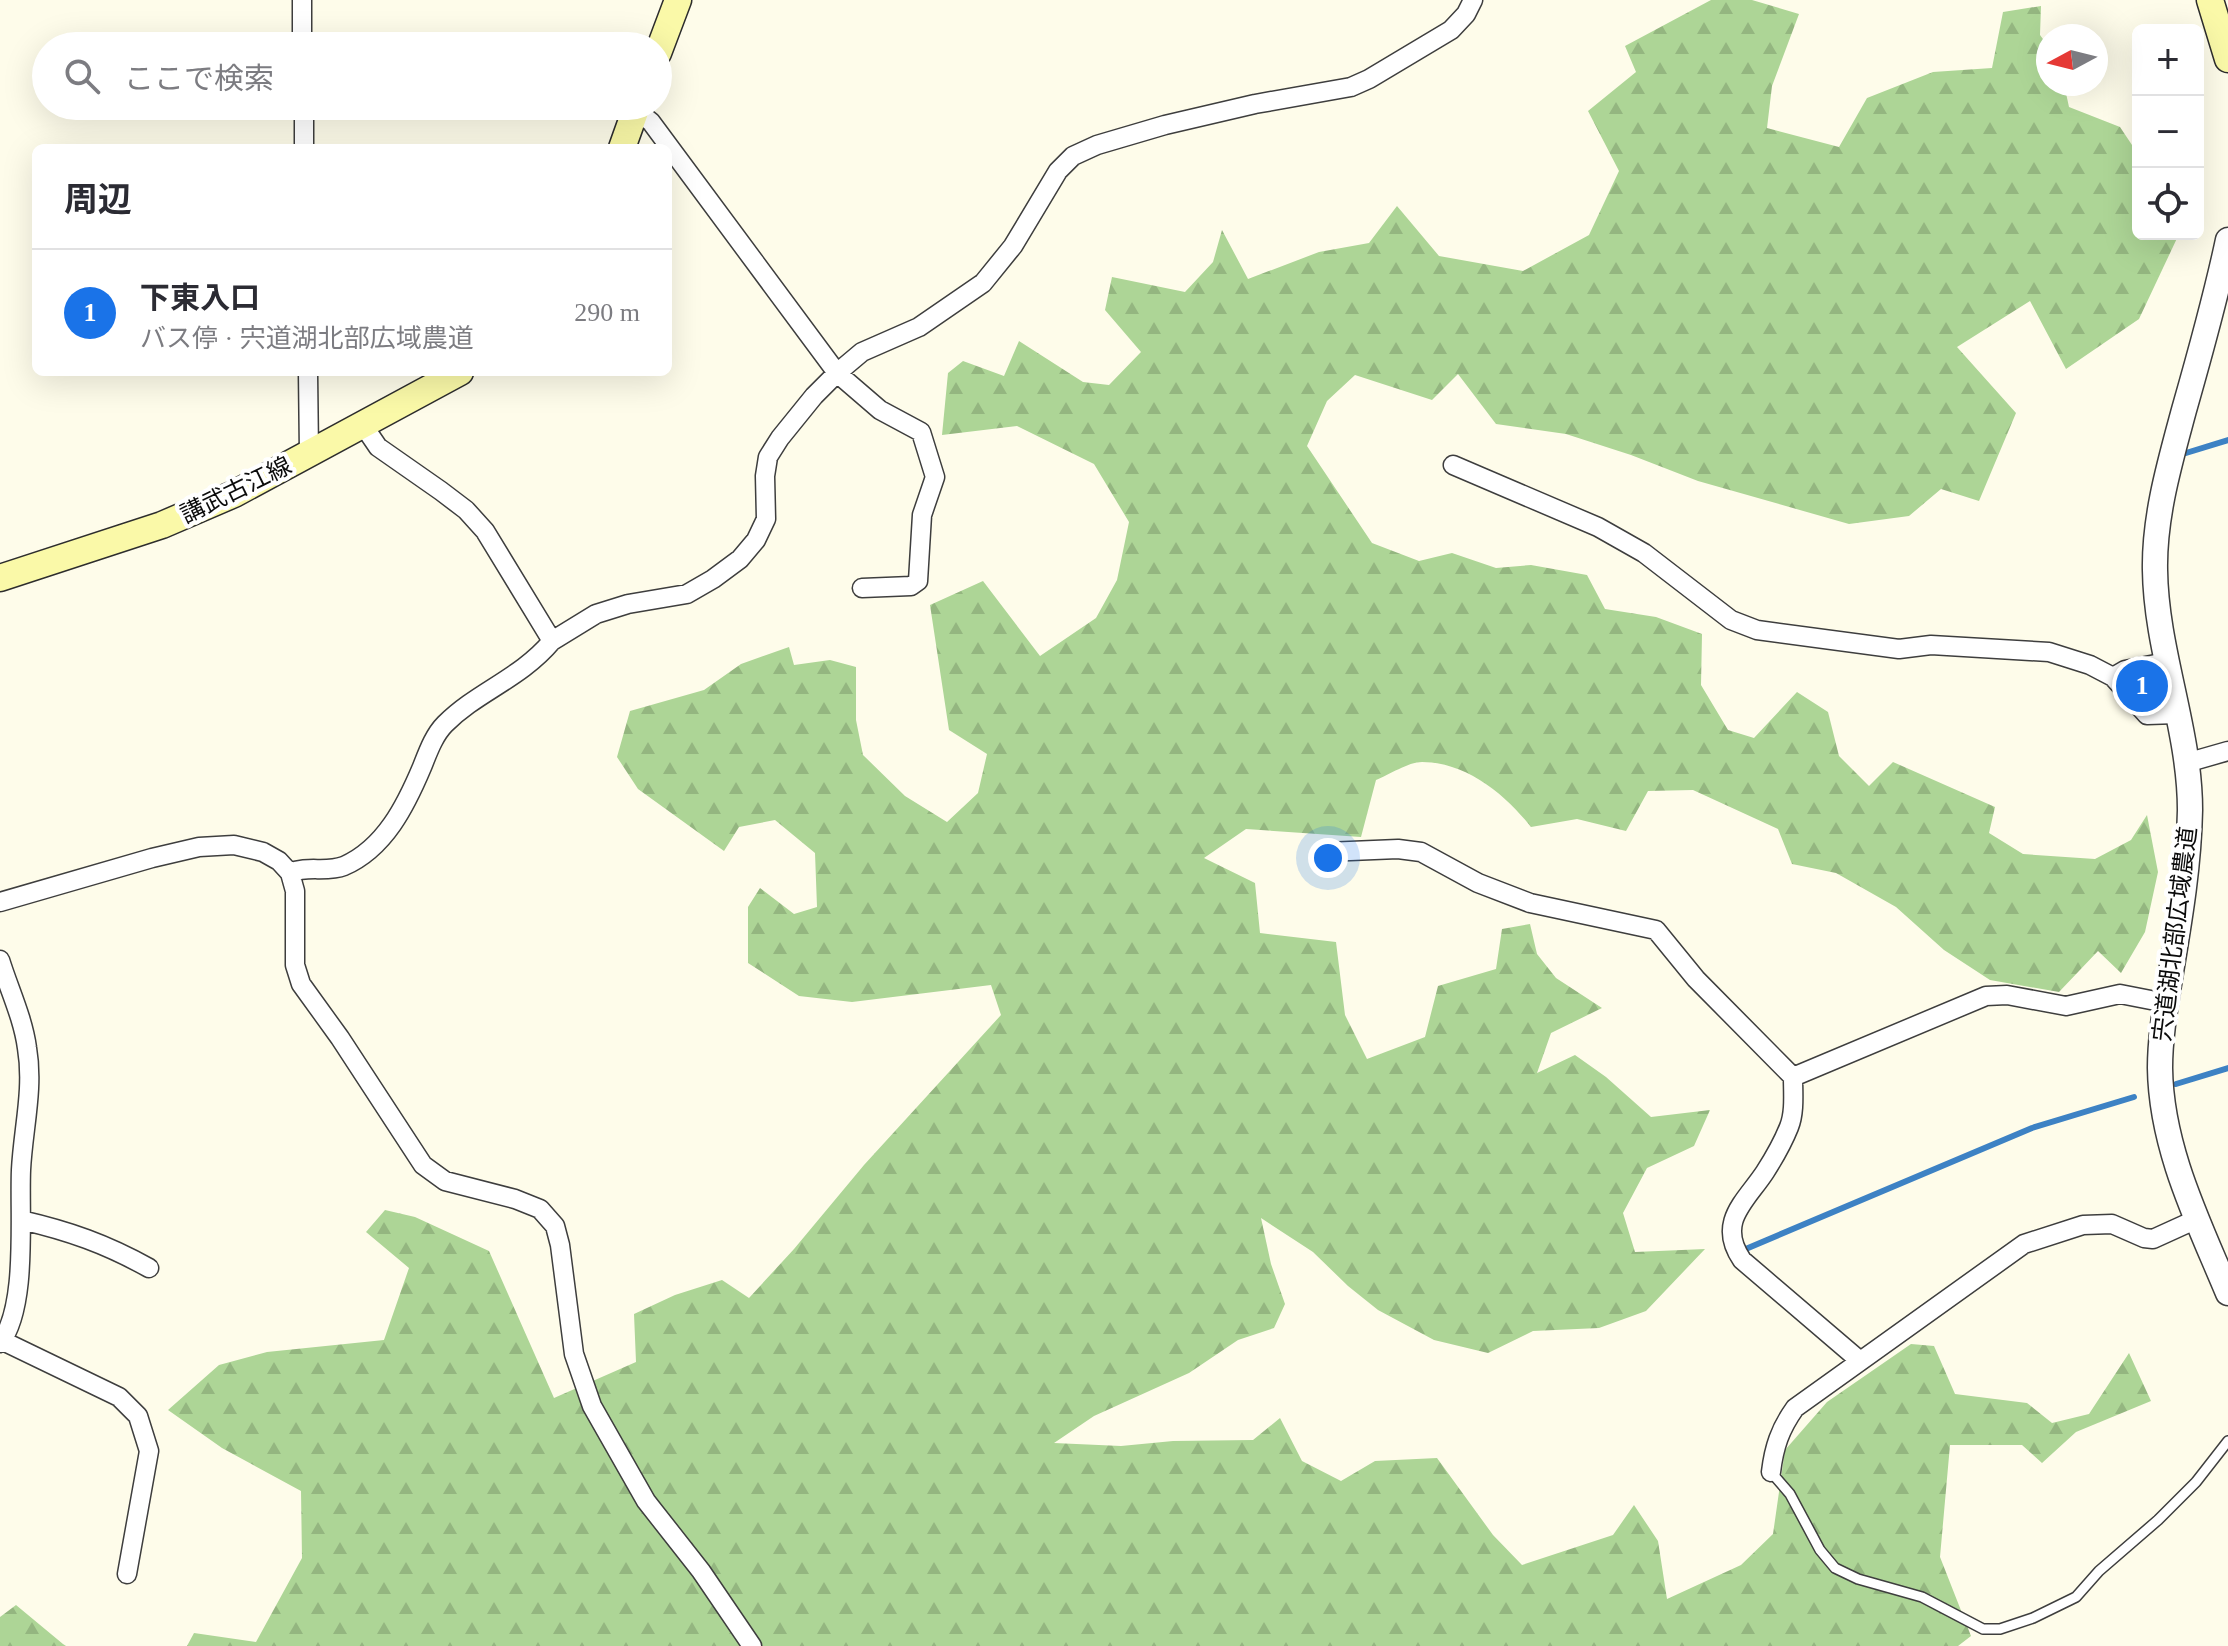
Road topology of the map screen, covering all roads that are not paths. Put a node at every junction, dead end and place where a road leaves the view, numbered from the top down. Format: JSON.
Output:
{"nodes":[{"id":1,"x":302,"y":0,"type":"edge"},
{"id":2,"x":678,"y":0,"type":"edge"},
{"id":3,"x":1473,"y":0,"type":"edge"},
{"id":4,"x":2210,"y":0,"type":"edge"},
{"id":5,"x":302,"y":32,"type":"edge"},
{"id":6,"x":666,"y":32,"type":"edge"},
{"id":7,"x":2228,"y":59,"type":"edge"},
{"id":8,"x":304,"y":120,"type":"edge"},
{"id":9,"x":632,"y":120,"type":"edge"},
{"id":10,"x":649,"y":120,"type":"edge"},
{"id":11,"x":304,"y":144,"type":"edge"},
{"id":12,"x":624,"y":144,"type":"edge"},
{"id":13,"x":667,"y":144,"type":"edge"},
{"id":14,"x":672,"y":150,"type":"edge"},
{"id":15,"x":2228,"y":240,"type":"edge"},
{"id":16,"x":837,"y":373,"type":"junction"},
{"id":17,"x":308,"y":376,"type":"edge"},
{"id":18,"x":453,"y":376,"type":"edge"},
{"id":19,"x":363,"y":425,"type":"junction"},
{"id":20,"x":309,"y":454,"type":"junction"},
{"id":21,"x":1453,"y":465,"type":"dead end"},
{"id":22,"x":0,"y":578,"type":"edge"},
{"id":23,"x":862,"y":588,"type":"dead end"},
{"id":24,"x":552,"y":641,"type":"junction"},
{"id":25,"x":2166,"y":662,"type":"junction"},
{"id":26,"x":2113,"y":677,"type":"junction"},
{"id":27,"x":2177,"y":714,"type":"junction"},
{"id":28,"x":2228,"y":751,"type":"edge"},
{"id":29,"x":2186,"y":763,"type":"junction"},
{"id":30,"x":1326,"y":852,"type":"dead end"},
{"id":31,"x":290,"y":873,"type":"junction"},
{"id":32,"x":0,"y":902,"type":"edge"},
{"id":33,"x":0,"y":960,"type":"edge"},
{"id":34,"x":2166,"y":1003,"type":"junction"},
{"id":35,"x":1793,"y":1077,"type":"junction"},
{"id":36,"x":2197,"y":1219,"type":"junction"},
{"id":37,"x":21,"y":1220,"type":"junction"},
{"id":38,"x":149,"y":1268,"type":"dead end"},
{"id":39,"x":2228,"y":1293,"type":"edge"},
{"id":40,"x":1,"y":1342,"type":"edge"},
{"id":41,"x":1859,"y":1360,"type":"junction"},
{"id":42,"x":2228,"y":1441,"type":"edge"},
{"id":43,"x":1771,"y":1472,"type":"joint"},
{"id":44,"x":127,"y":1574,"type":"dead end"},
{"id":45,"x":752,"y":1646,"type":"edge"}],
"edges":[{"from":1,"to":5,"type":"street"},
{"from":2,"to":6,"type":"main road"},
{"from":3,"to":16,"type":"street"},
{"from":4,"to":7,"type":"main road"},
{"from":8,"to":11,"type":"street"},
{"from":9,"to":12,"type":"main road"},
{"from":10,"to":13,"type":"street"},
{"from":14,"to":16,"type":"street"},
{"from":15,"to":25,"type":"street","name":"宍道湖北部広域農道"},
{"from":16,"to":23,"type":"street"},
{"from":16,"to":24,"type":"street"},
{"from":17,"to":20,"type":"street"},
{"from":18,"to":19,"type":"main road","name":"講武古江線"},
{"from":19,"to":20,"type":"main road","name":"講武古江線"},
{"from":19,"to":24,"type":"street"},
{"from":20,"to":22,"type":"main road","name":"講武古江線"},
{"from":21,"to":26,"type":"street"},
{"from":24,"to":31,"type":"street"},
{"from":25,"to":26,"type":"street"},
{"from":25,"to":27,"type":"street","name":"宍道湖北部広域農道"},
{"from":26,"to":27,"type":"street"},
{"from":27,"to":29,"type":"street","name":"宍道湖北部広域農道"},
{"from":28,"to":29,"type":"street"},
{"from":29,"to":34,"type":"street","name":"宍道湖北部広域農道"},
{"from":30,"to":35,"type":"street"},
{"from":31,"to":32,"type":"street"},
{"from":31,"to":45,"type":"street"},
{"from":33,"to":37,"type":"street"},
{"from":34,"to":35,"type":"street"},
{"from":34,"to":36,"type":"street","name":"宍道湖北部広域農道"},
{"from":35,"to":41,"type":"street"},
{"from":36,"to":39,"type":"street","name":"宍道湖北部広域農道"},
{"from":36,"to":41,"type":"street"},
{"from":37,"to":38,"type":"street"},
{"from":37,"to":40,"type":"street"},
{"from":40,"to":44,"type":"street"},
{"from":41,"to":43,"type":"street"},
{"from":42,"to":43,"type":"lane"}]}
